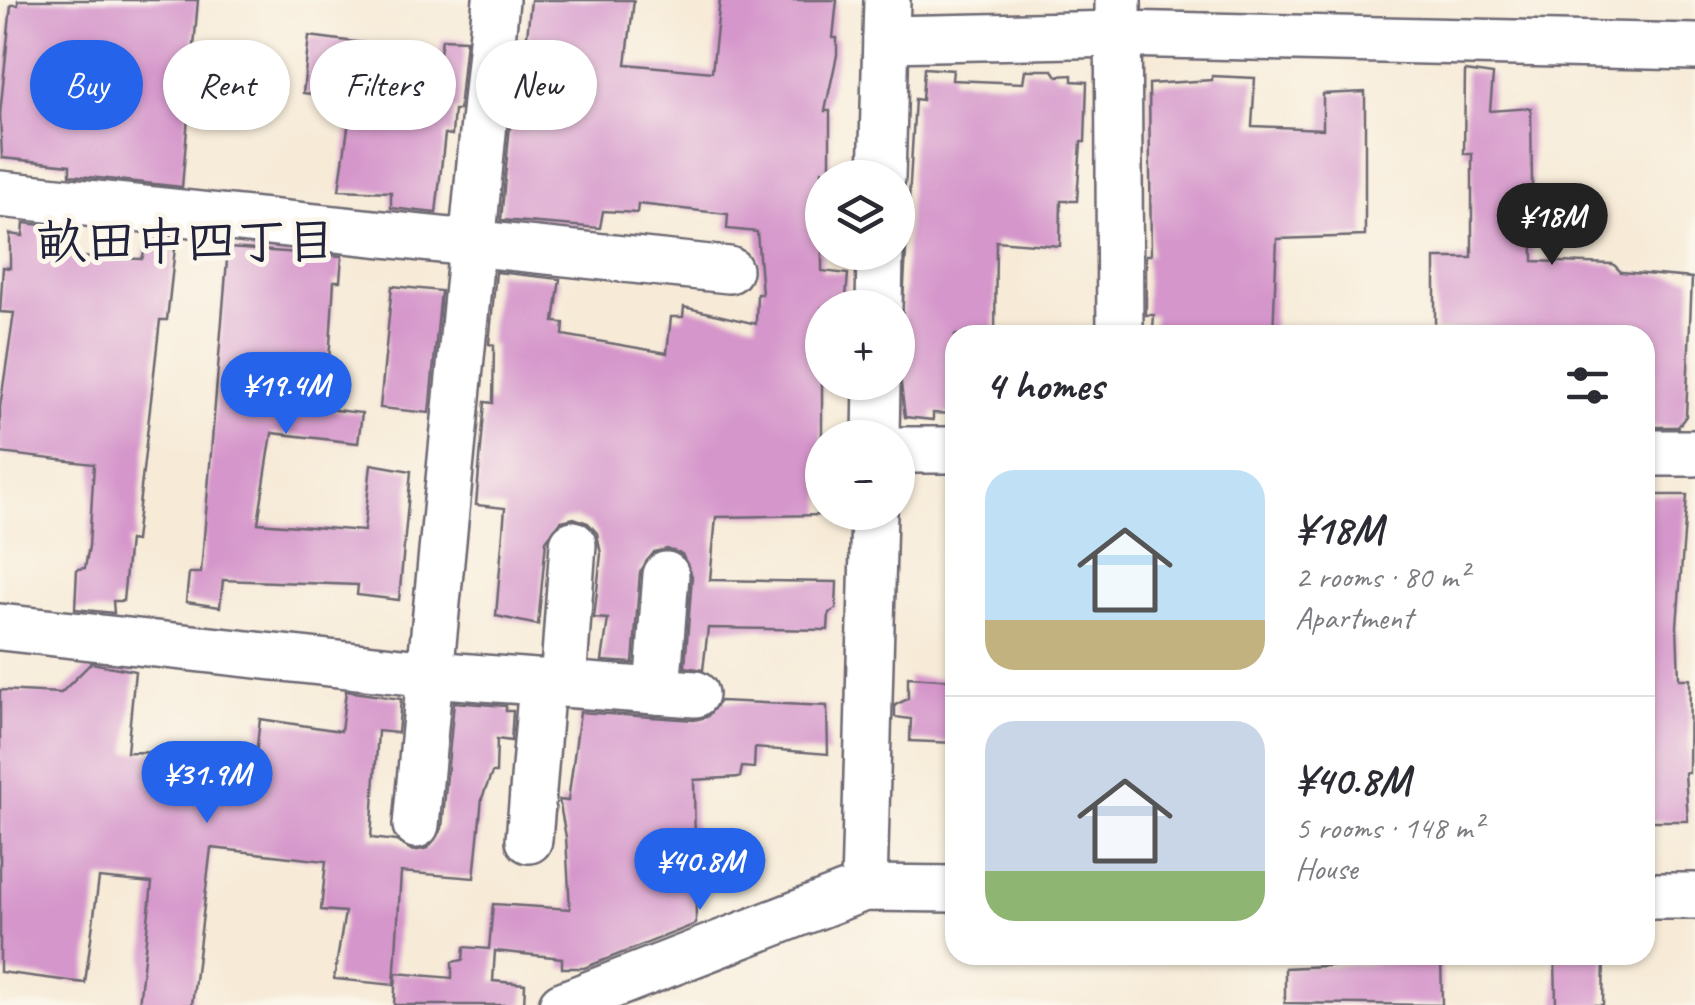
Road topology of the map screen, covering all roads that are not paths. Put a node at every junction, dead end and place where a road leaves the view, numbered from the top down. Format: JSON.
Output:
{"nodes":[{"id":1,"x":496,"y":0,"type":"edge"},
{"id":2,"x":1118,"y":17,"type":"edge"},
{"id":3,"x":886,"y":20,"type":"edge"},
{"id":4,"x":1695,"y":47,"type":"edge"},
{"id":5,"x":882,"y":160,"type":"edge"},
{"id":6,"x":0,"y":194,"type":"edge"},
{"id":7,"x":472,"y":243,"type":"junction"},
{"id":8,"x":729,"y":270,"type":"dead end"},
{"id":9,"x":1120,"y":325,"type":"edge"},
{"id":10,"x":915,"y":450,"type":"edge"},
{"id":11,"x":945,"y":450,"type":"edge"},
{"id":12,"x":1655,"y":453,"type":"edge"},
{"id":13,"x":1695,"y":453,"type":"edge"},
{"id":14,"x":874,"y":530,"type":"edge"},
{"id":15,"x":573,"y":544,"type":"dead end"},
{"id":16,"x":666,"y":575,"type":"dead end"},
{"id":17,"x":0,"y":628,"type":"edge"},
{"id":18,"x":430,"y":674,"type":"junction"},
{"id":19,"x":552,"y":683,"type":"junction"},
{"id":20,"x":416,"y":825,"type":"dead end"},
{"id":21,"x":530,"y":840,"type":"dead end"},
{"id":22,"x":864,"y":888,"type":"junction"},
{"id":23,"x":945,"y":889,"type":"edge"},
{"id":24,"x":1655,"y":896,"type":"edge"},
{"id":25,"x":1695,"y":896,"type":"edge"},
{"id":26,"x":562,"y":1005,"type":"edge"}],
"edges":[{"from":1,"to":7,"type":"street"},
{"from":2,"to":3,"type":"street"},
{"from":2,"to":4,"type":"street"},
{"from":2,"to":9,"type":"street"},
{"from":3,"to":5,"type":"street"},
{"from":6,"to":7,"type":"street"},
{"from":7,"to":8,"type":"street"},
{"from":7,"to":18,"type":"street"},
{"from":10,"to":11,"type":"street"},
{"from":12,"to":13,"type":"street"},
{"from":14,"to":22,"type":"street"},
{"from":15,"to":19,"type":"street"},
{"from":16,"to":19,"type":"street"},
{"from":17,"to":18,"type":"street"},
{"from":18,"to":19,"type":"street"},
{"from":18,"to":20,"type":"street"},
{"from":19,"to":21,"type":"street"},
{"from":22,"to":23,"type":"street"},
{"from":22,"to":26,"type":"street"},
{"from":24,"to":25,"type":"street"}]}
